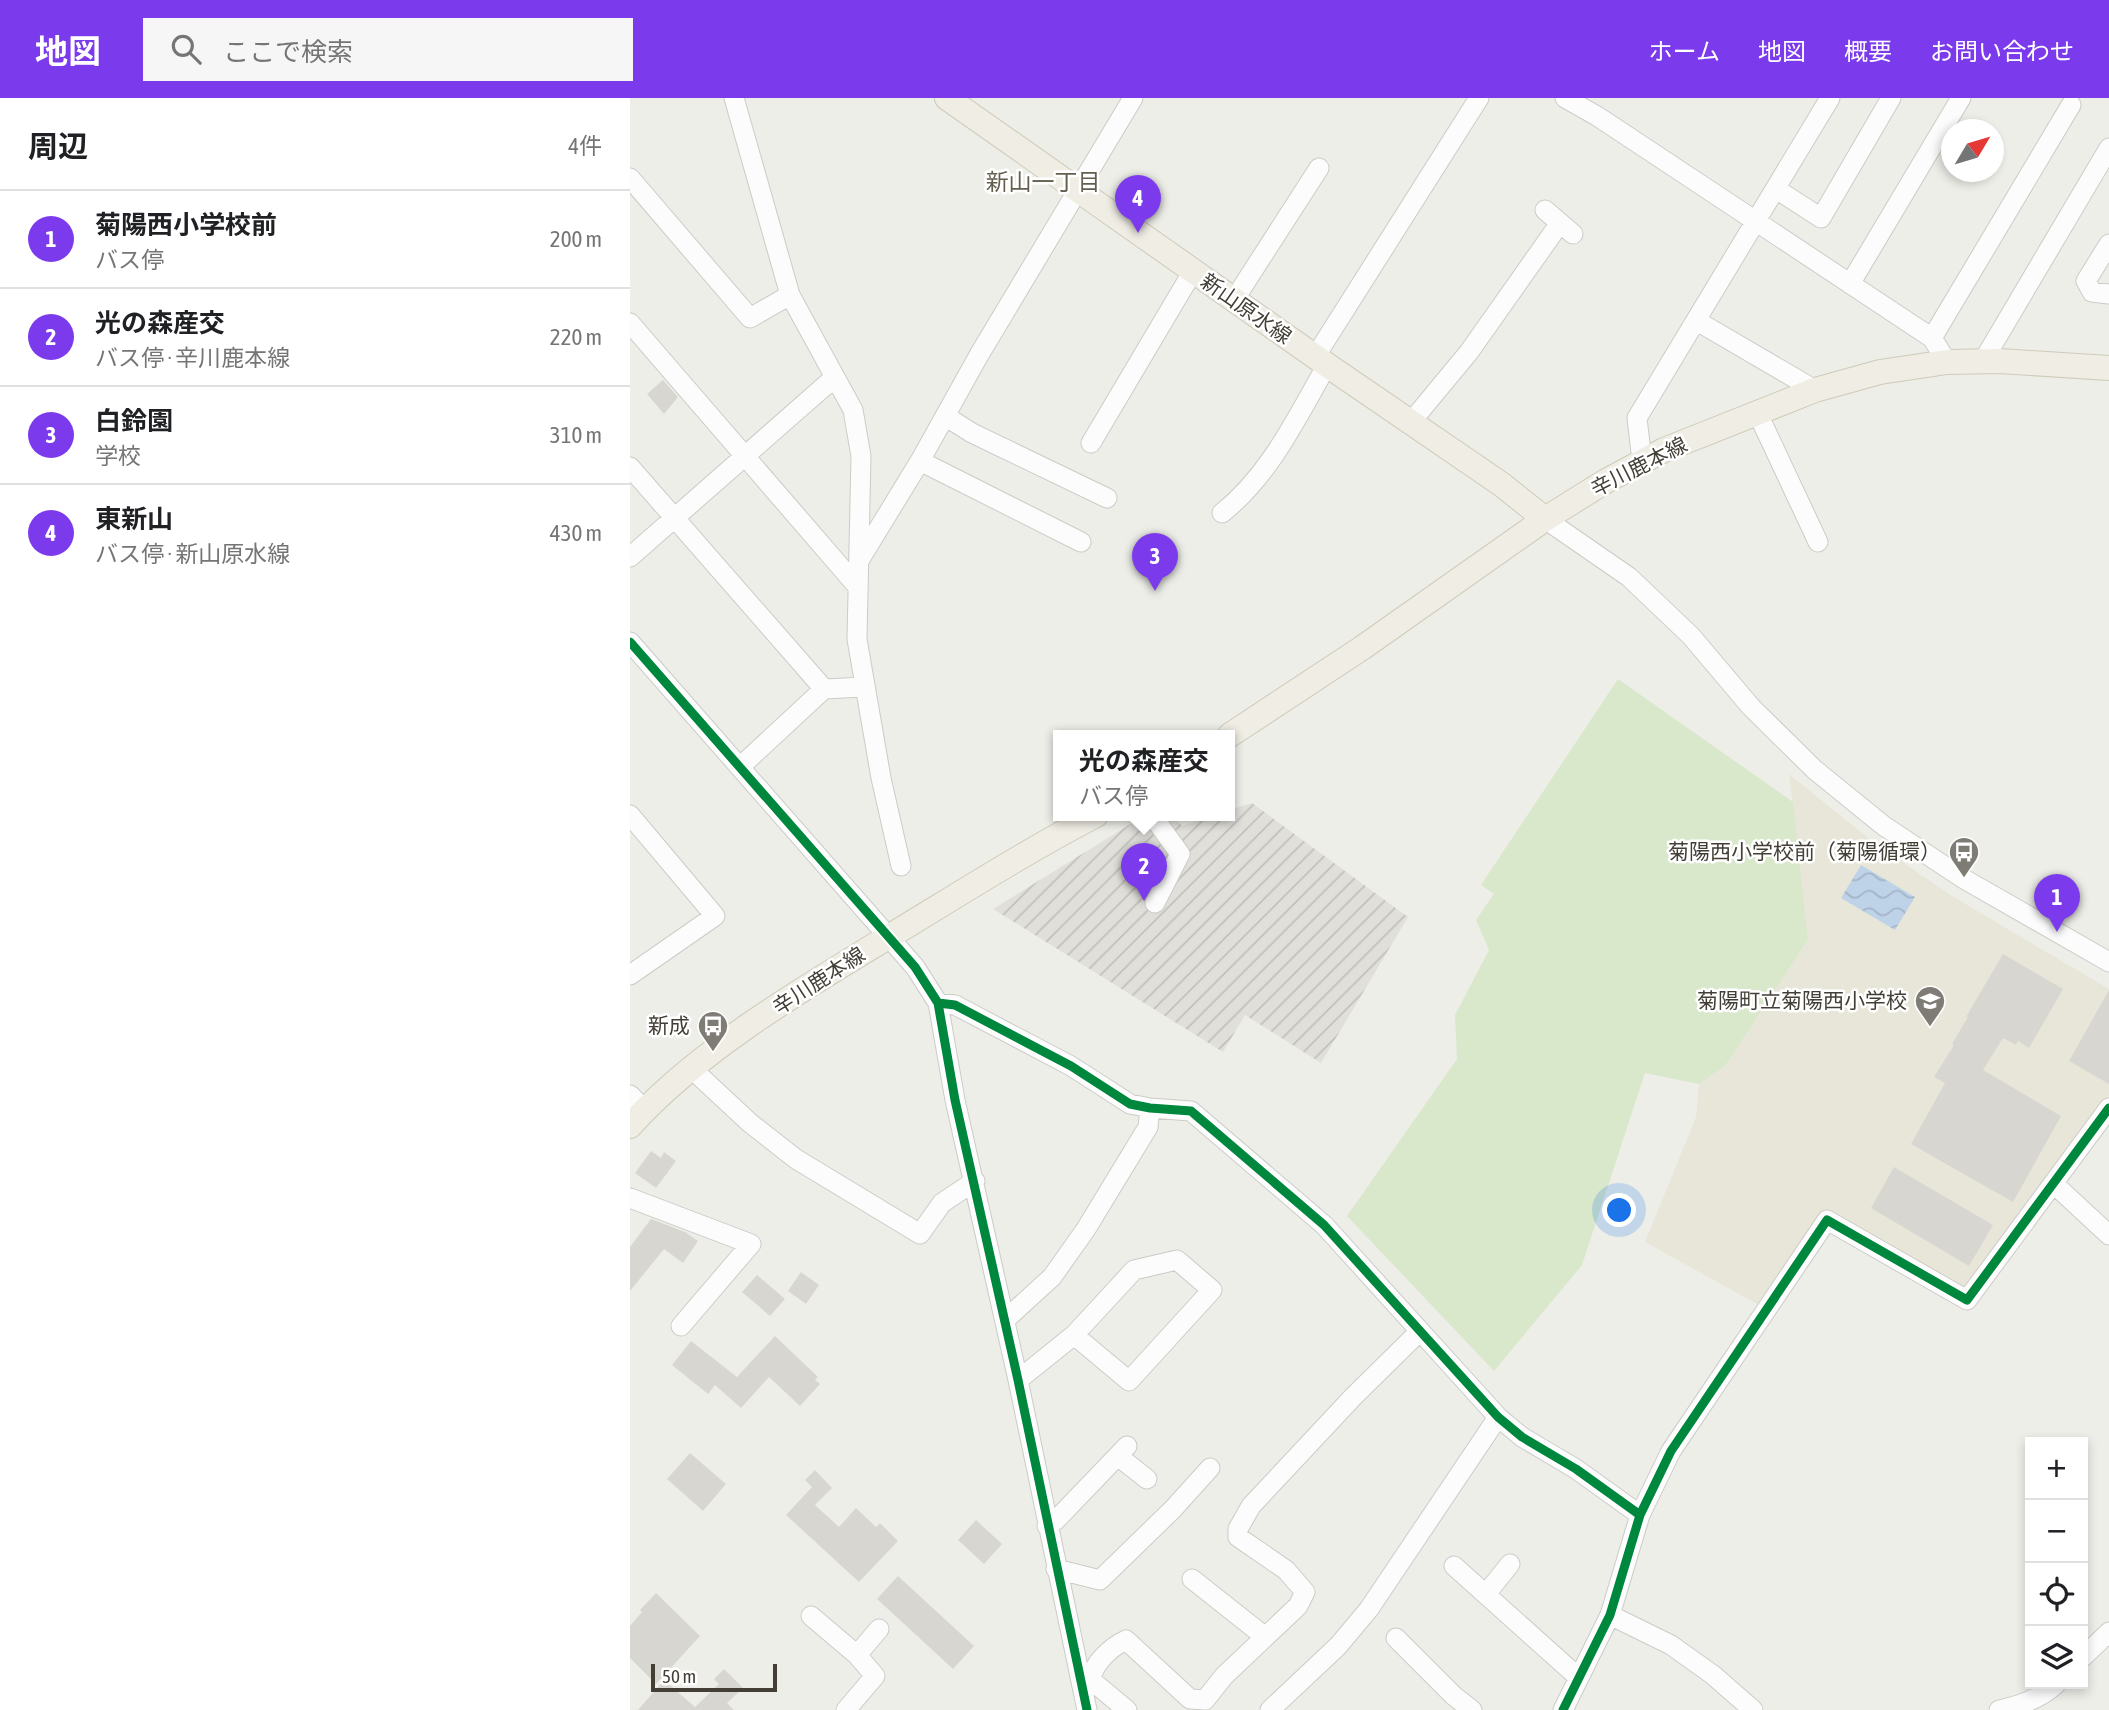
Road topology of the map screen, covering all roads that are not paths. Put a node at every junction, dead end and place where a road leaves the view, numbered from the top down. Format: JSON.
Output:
{"nodes":[{"id":1,"x":734,"y":98,"type":"edge"},
{"id":2,"x":1133,"y":98,"type":"edge"},
{"id":3,"x":1479,"y":98,"type":"edge"},
{"id":4,"x":1565,"y":98,"type":"edge"},
{"id":5,"x":1830,"y":98,"type":"edge"},
{"id":6,"x":1891,"y":98,"type":"edge"},
{"id":7,"x":1961,"y":98,"type":"edge"},
{"id":8,"x":950,"y":99,"type":"edge"},
{"id":9,"x":2071,"y":105,"type":"dead end"},
{"id":10,"x":2109,"y":148,"type":"edge"},
{"id":11,"x":1319,"y":168,"type":"dead end"},
{"id":12,"x":630,"y":178,"type":"edge"},
{"id":13,"x":1776,"y":189,"type":"junction"},
{"id":14,"x":1077,"y":190,"type":"junction"},
{"id":15,"x":1560,"y":222,"type":"dead end"},
{"id":16,"x":1756,"y":222,"type":"junction"},
{"id":17,"x":2109,"y":244,"type":"edge"},
{"id":18,"x":1193,"y":271,"type":"junction"},
{"id":19,"x":1850,"y":284,"type":"junction"},
{"id":20,"x":2109,"y":294,"type":"edge"},
{"id":21,"x":790,"y":295,"type":"junction"},
{"id":22,"x":1234,"y":300,"type":"junction"},
{"id":23,"x":1696,"y":321,"type":"junction"},
{"id":24,"x":630,"y":323,"type":"edge"},
{"id":25,"x":1932,"y":338,"type":"junction"},
{"id":26,"x":1321,"y":361,"type":"junction"},
{"id":27,"x":1983,"y":361,"type":"junction"},
{"id":28,"x":1947,"y":362,"type":"junction"},
{"id":29,"x":2109,"y":368,"type":"edge"},
{"id":30,"x":835,"y":377,"type":"junction"},
{"id":31,"x":1815,"y":390,"type":"junction"},
{"id":32,"x":1758,"y":414,"type":"junction"},
{"id":33,"x":945,"y":416,"type":"junction"},
{"id":34,"x":1411,"y":422,"type":"junction"},
{"id":35,"x":1091,"y":443,"type":"dead end"},
{"id":36,"x":746,"y":455,"type":"junction"},
{"id":37,"x":920,"y":461,"type":"junction"},
{"id":38,"x":1642,"y":461,"type":"junction"},
{"id":39,"x":630,"y":467,"type":"edge"},
{"id":40,"x":1107,"y":498,"type":"dead end"},
{"id":41,"x":1222,"y":513,"type":"dead end"},
{"id":42,"x":675,"y":518,"type":"junction"},
{"id":43,"x":1545,"y":519,"type":"junction"},
{"id":44,"x":1081,"y":541,"type":"dead end"},
{"id":45,"x":1818,"y":542,"type":"dead end"},
{"id":46,"x":630,"y":556,"type":"edge"},
{"id":47,"x":859,"y":560,"type":"junction"},
{"id":48,"x":856,"y":586,"type":"junction"},
{"id":49,"x":630,"y":642,"type":"edge"},
{"id":50,"x":864,"y":687,"type":"junction"},
{"id":51,"x":824,"y":689,"type":"junction"},
{"id":52,"x":1235,"y":732,"type":"edge"},
{"id":53,"x":741,"y":766,"type":"junction"},
{"id":54,"x":630,"y":815,"type":"edge"},
{"id":55,"x":1085,"y":821,"type":"edge"},
{"id":56,"x":1156,"y":821,"type":"edge"},
{"id":57,"x":901,"y":866,"type":"dead end"},
{"id":58,"x":1154,"y":903,"type":"dead end"},
{"id":59,"x":888,"y":937,"type":"junction"},
{"id":60,"x":2109,"y":962,"type":"edge"},
{"id":61,"x":631,"y":971,"type":"edge"},
{"id":62,"x":938,"y":1003,"type":"junction"},
{"id":63,"x":692,"y":1069,"type":"junction"},
{"id":64,"x":1150,"y":1108,"type":"junction"},
{"id":65,"x":2109,"y":1108,"type":"edge"},
{"id":66,"x":635,"y":1110,"type":"edge"},
{"id":67,"x":975,"y":1181,"type":"junction"},
{"id":68,"x":2054,"y":1184,"type":"junction"},
{"id":69,"x":630,"y":1198,"type":"edge"},
{"id":70,"x":2109,"y":1235,"type":"edge"},
{"id":71,"x":1005,"y":1320,"type":"junction"},
{"id":72,"x":681,"y":1326,"type":"dead end"},
{"id":73,"x":1420,"y":1331,"type":"junction"},
{"id":74,"x":1074,"y":1335,"type":"junction"},
{"id":75,"x":1018,"y":1380,"type":"junction"},
{"id":76,"x":1498,"y":1417,"type":"junction"},
{"id":77,"x":1210,"y":1468,"type":"dead end"},
{"id":78,"x":1147,"y":1479,"type":"dead end"},
{"id":79,"x":1640,"y":1516,"type":"junction"},
{"id":80,"x":1047,"y":1526,"type":"junction"},
{"id":81,"x":1510,"y":1564,"type":"dead end"},
{"id":82,"x":1454,"y":1566,"type":"dead end"},
{"id":83,"x":1056,"y":1569,"type":"junction"},
{"id":84,"x":1192,"y":1579,"type":"dead end"},
{"id":85,"x":1486,"y":1594,"type":"junction"},
{"id":86,"x":1611,"y":1615,"type":"junction"},
{"id":87,"x":811,"y":1616,"type":"dead end"},
{"id":88,"x":879,"y":1629,"type":"dead end"},
{"id":89,"x":2109,"y":1632,"type":"edge"},
{"id":90,"x":1264,"y":1636,"type":"junction"},
{"id":91,"x":1396,"y":1638,"type":"dead end"},
{"id":92,"x":2088,"y":1652,"type":"edge"},
{"id":93,"x":857,"y":1655,"type":"junction"},
{"id":94,"x":1579,"y":1678,"type":"junction"},
{"id":95,"x":2050,"y":1689,"type":"edge"},
{"id":96,"x":1285,"y":1696,"type":"junction"},
{"id":97,"x":846,"y":1710,"type":"edge"},
{"id":98,"x":1087,"y":1710,"type":"edge"},
{"id":99,"x":1127,"y":1710,"type":"edge"},
{"id":100,"x":1270,"y":1710,"type":"edge"},
{"id":101,"x":1300,"y":1710,"type":"edge"},
{"id":102,"x":1472,"y":1710,"type":"edge"},
{"id":103,"x":1563,"y":1710,"type":"edge"},
{"id":104,"x":1753,"y":1710,"type":"edge"},
{"id":105,"x":1999,"y":1710,"type":"edge"}],
"edges":[{"from":1,"to":21,"type":"street"},
{"from":2,"to":14,"type":"street"},
{"from":3,"to":26,"type":"street"},
{"from":4,"to":16,"type":"street"},
{"from":5,"to":13,"type":"street"},
{"from":6,"to":13,"type":"street"},
{"from":7,"to":19,"type":"street"},
{"from":8,"to":14,"type":"main road","name":"新山原水線"},
{"from":9,"to":25,"type":"street"},
{"from":10,"to":27,"type":"street"},
{"from":11,"to":22,"type":"street"},
{"from":12,"to":21,"type":"street"},
{"from":13,"to":16,"type":"street"},
{"from":14,"to":18,"type":"main road","name":"新山原水線"},
{"from":14,"to":33,"type":"street"},
{"from":15,"to":34,"type":"street"},
{"from":16,"to":19,"type":"street"},
{"from":16,"to":23,"type":"street"},
{"from":17,"to":20,"type":"street"},
{"from":18,"to":22,"type":"main road","name":"新山原水線"},
{"from":18,"to":35,"type":"street"},
{"from":19,"to":25,"type":"street"},
{"from":21,"to":30,"type":"street"},
{"from":22,"to":26,"type":"main road","name":"新山原水線"},
{"from":23,"to":31,"type":"street"},
{"from":23,"to":38,"type":"street"},
{"from":24,"to":36,"type":"street"},
{"from":25,"to":28,"type":"street"},
{"from":26,"to":34,"type":"main road","name":"新山原水線"},
{"from":26,"to":41,"type":"street"},
{"from":27,"to":28,"type":"main road","name":"辛川鹿本線"},
{"from":27,"to":29,"type":"main road","name":"辛川鹿本線"},
{"from":28,"to":31,"type":"main road","name":"辛川鹿本線"},
{"from":30,"to":36,"type":"street"},
{"from":30,"to":47,"type":"street"},
{"from":31,"to":32,"type":"main road","name":"辛川鹿本線"},
{"from":32,"to":38,"type":"main road","name":"辛川鹿本線"},
{"from":32,"to":45,"type":"street"},
{"from":33,"to":37,"type":"street"},
{"from":33,"to":40,"type":"street"},
{"from":34,"to":43,"type":"main road","name":"新山原水線"},
{"from":36,"to":42,"type":"street"},
{"from":36,"to":48,"type":"street"},
{"from":37,"to":44,"type":"street"},
{"from":37,"to":47,"type":"street"},
{"from":38,"to":43,"type":"main road","name":"辛川鹿本線"},
{"from":39,"to":42,"type":"street"},
{"from":42,"to":46,"type":"street"},
{"from":42,"to":51,"type":"street"},
{"from":43,"to":52,"type":"main road","name":"辛川鹿本線"},
{"from":43,"to":60,"type":"street"},
{"from":47,"to":48,"type":"street"},
{"from":48,"to":50,"type":"street"},
{"from":49,"to":53,"type":"street"},
{"from":50,"to":51,"type":"street"},
{"from":50,"to":57,"type":"street"},
{"from":51,"to":53,"type":"street"},
{"from":53,"to":59,"type":"street"},
{"from":54,"to":61,"type":"street"},
{"from":55,"to":59,"type":"main road","name":"辛川鹿本線"},
{"from":56,"to":58,"type":"street"},
{"from":59,"to":62,"type":"street"},
{"from":59,"to":63,"type":"main road","name":"辛川鹿本線"},
{"from":62,"to":64,"type":"street"},
{"from":62,"to":67,"type":"street"},
{"from":63,"to":66,"type":"main road","name":"辛川鹿本線"},
{"from":63,"to":67,"type":"street"},
{"from":64,"to":71,"type":"street"},
{"from":64,"to":73,"type":"street"},
{"from":65,"to":68,"type":"street"},
{"from":67,"to":71,"type":"street"},
{"from":68,"to":70,"type":"street"},
{"from":68,"to":79,"type":"street"},
{"from":69,"to":72,"type":"street"},
{"from":71,"to":75,"type":"street"},
{"from":73,"to":76,"type":"street"},
{"from":73,"to":90,"type":"street"},
{"from":74,"to":74,"type":"street"},
{"from":74,"to":75,"type":"street"},
{"from":75,"to":80,"type":"street"},
{"from":76,"to":79,"type":"street"},
{"from":76,"to":96,"type":"street"},
{"from":77,"to":83,"type":"street"},
{"from":78,"to":80,"type":"street"},
{"from":79,"to":86,"type":"street"},
{"from":80,"to":83,"type":"street"},
{"from":81,"to":85,"type":"street"},
{"from":82,"to":85,"type":"street"},
{"from":83,"to":98,"type":"street"},
{"from":84,"to":90,"type":"street"},
{"from":85,"to":94,"type":"street"},
{"from":86,"to":94,"type":"street"},
{"from":86,"to":104,"type":"street"},
{"from":87,"to":93,"type":"street"},
{"from":88,"to":93,"type":"street"},
{"from":89,"to":92,"type":"street"},
{"from":90,"to":99,"type":"street"},
{"from":91,"to":102,"type":"street"},
{"from":93,"to":97,"type":"street"},
{"from":94,"to":103,"type":"street"},
{"from":95,"to":105,"type":"street"},
{"from":96,"to":100,"type":"street"},
{"from":96,"to":101,"type":"street"}]}
